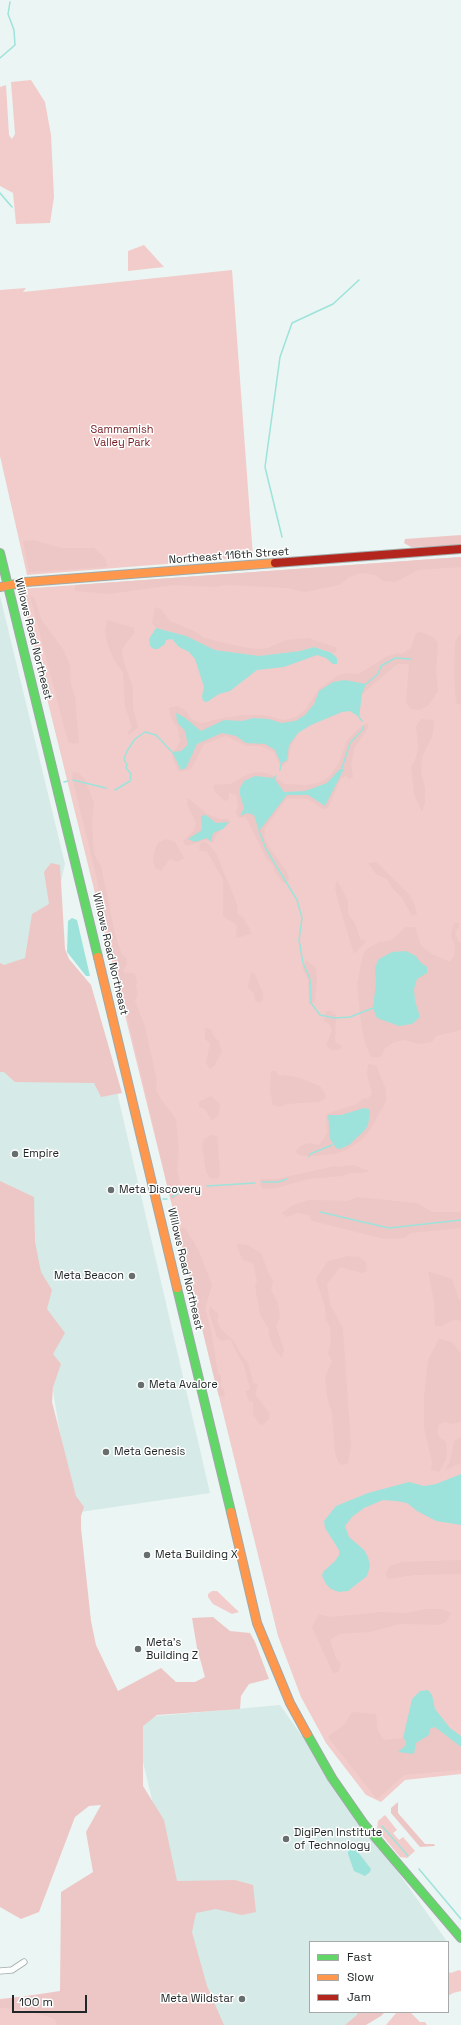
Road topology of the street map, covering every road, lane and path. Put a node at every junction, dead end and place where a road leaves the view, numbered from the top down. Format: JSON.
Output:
{"nodes":[{"id":1,"x":461,"y":549,"type":"edge"},
{"id":2,"x":0,"y":553,"type":"edge"},
{"id":3,"x":9,"y":584,"type":"junction"},
{"id":4,"x":0,"y":587,"type":"edge"},
{"id":5,"x":461,"y":1938,"type":"edge"},
{"id":6,"x":24,"y":1962,"type":"dead end"},
{"id":7,"x":0,"y":1971,"type":"edge"}],
"edges":[{"from":1,"to":3,"type":"main road","name":"Northeast 116th Street"},
{"from":2,"to":3,"type":"main road","name":"Willows Road Northeast"},
{"from":3,"to":4,"type":"main road","name":"Northeast 116th Street"},
{"from":3,"to":5,"type":"main road","name":"Willows Road Northeast"},
{"from":6,"to":7,"type":"street"}]}
